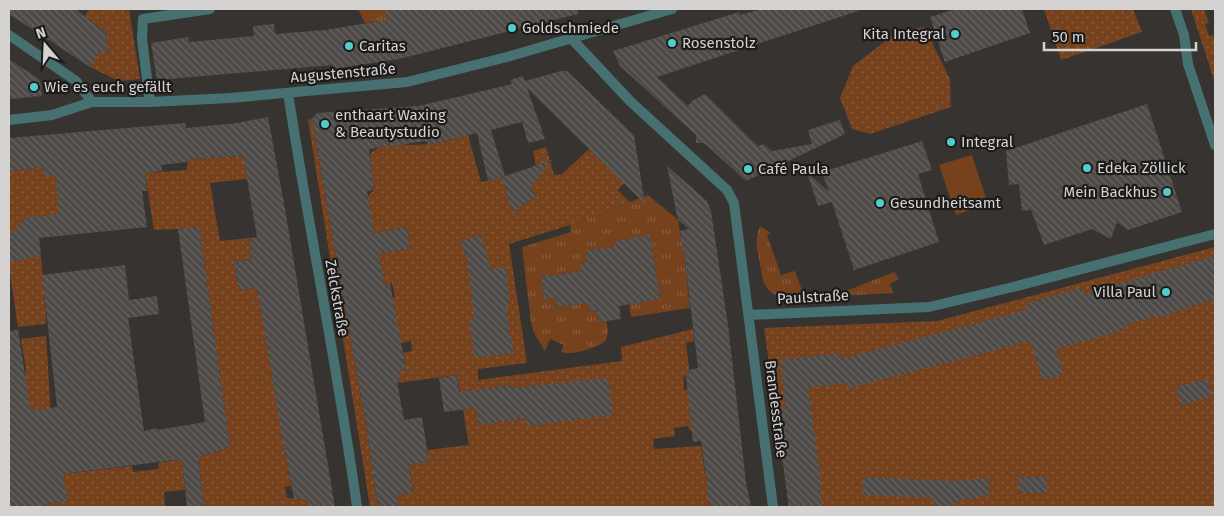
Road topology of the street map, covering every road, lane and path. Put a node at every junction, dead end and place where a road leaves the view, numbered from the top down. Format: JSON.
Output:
{"nodes":[{"id":1,"x":210,"y":9,"type":"edge"},
{"id":2,"x":672,"y":9,"type":"edge"},
{"id":3,"x":1175,"y":9,"type":"edge"},
{"id":4,"x":9,"y":35,"type":"edge"},
{"id":5,"x":571,"y":38,"type":"junction"},
{"id":6,"x":288,"y":93,"type":"junction"},
{"id":7,"x":92,"y":102,"type":"junction"},
{"id":8,"x":150,"y":102,"type":"junction"},
{"id":9,"x":9,"y":120,"type":"edge"},
{"id":10,"x":1215,"y":145,"type":"edge"},
{"id":11,"x":1215,"y":234,"type":"edge"},
{"id":12,"x":749,"y":314,"type":"junction"},
{"id":13,"x":356,"y":507,"type":"edge"},
{"id":14,"x":772,"y":507,"type":"edge"}],
"edges":[{"from":1,"to":8,"type":"street"},
{"from":2,"to":5,"type":"street","name":"Augustenstraße"},
{"from":3,"to":10,"type":"street"},
{"from":4,"to":7,"type":"street"},
{"from":5,"to":6,"type":"street","name":"Augustenstraße"},
{"from":5,"to":12,"type":"street"},
{"from":6,"to":8,"type":"street","name":"Augustenstraße"},
{"from":6,"to":13,"type":"street","name":"Zelckstraße"},
{"from":7,"to":8,"type":"street","name":"Augustenstraße"},
{"from":7,"to":9,"type":"street","name":"Augustenstraße"},
{"from":11,"to":12,"type":"street","name":"Paulstraße"},
{"from":12,"to":14,"type":"street","name":"Brandesstraße"}]}
